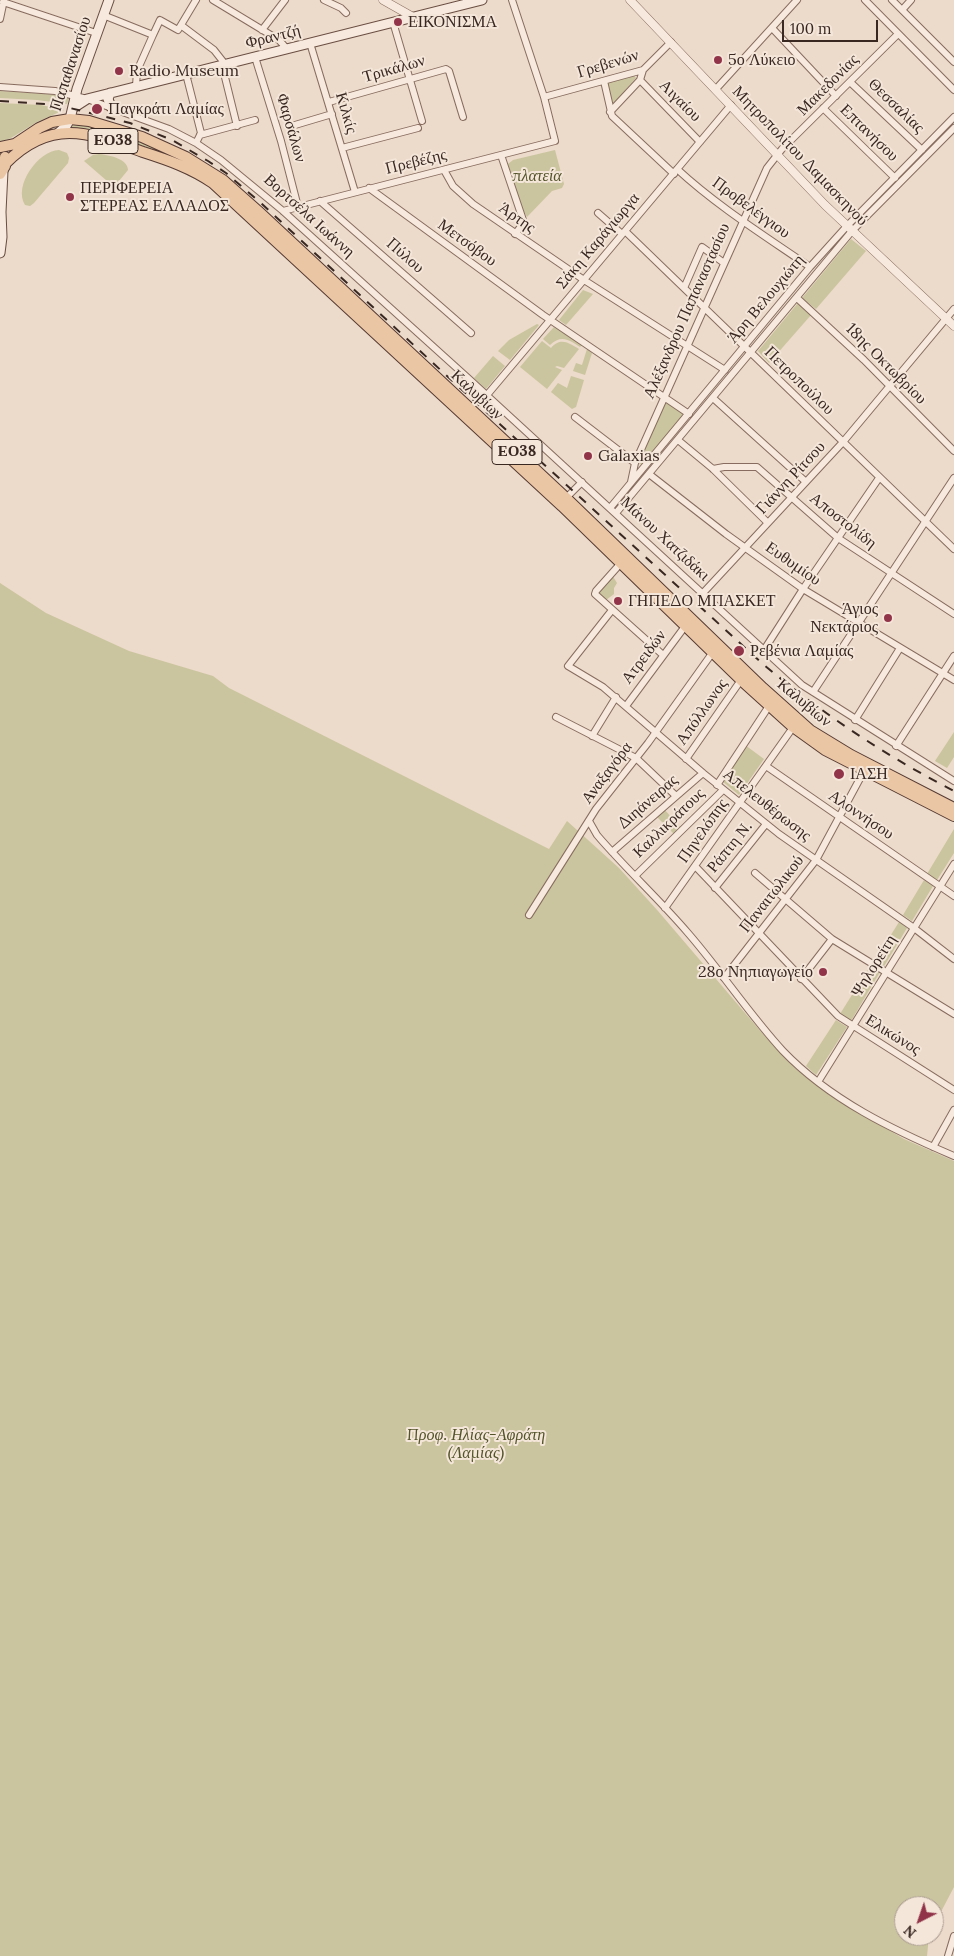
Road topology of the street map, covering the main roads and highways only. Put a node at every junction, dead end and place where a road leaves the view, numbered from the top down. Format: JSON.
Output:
{"nodes":[{"id":1,"x":109,"y":0,"type":"edge"},
{"id":2,"x":482,"y":0,"type":"edge"},
{"id":3,"x":110,"y":93,"type":"junction"},
{"id":4,"x":111,"y":107,"type":"road end"},
{"id":5,"x":73,"y":108,"type":"junction"},
{"id":6,"x":70,"y":119,"type":"junction"},
{"id":7,"x":57,"y":134,"type":"junction"},
{"id":8,"x":0,"y":148,"type":"edge"},
{"id":9,"x":3,"y":170,"type":"edge"},
{"id":10,"x":1,"y":210,"type":"edge"},
{"id":11,"x":0,"y":253,"type":"edge"},
{"id":12,"x":796,"y":724,"type":"junction"},
{"id":13,"x":954,"y":808,"type":"edge"},
{"id":14,"x":954,"y":816,"type":"edge"}],
"edges":[{"from":1,"to":5,"type":"main road","name":"Παπαθανασίου"},
{"from":2,"to":3,"type":"main road","name":"Φραντζή"},
{"from":3,"to":4,"type":"main road"},
{"from":3,"to":5,"type":"main road","name":"Φραντζή"},
{"from":5,"to":6,"type":"main road","name":"Παπαθανασίου"},
{"from":6,"to":7,"type":"main road","name":"Παπαθανασίου"},
{"from":6,"to":8,"type":"main road","name":"Καλυβίων","number":"ΕΟ38"},
{"from":6,"to":12,"type":"main road","name":"Καλυβίων","number":"ΕΟ38"},
{"from":7,"to":9,"type":"main road","name":"Καλυβίων","number":"ΕΟ38"},
{"from":7,"to":12,"type":"main road","name":"Καλυβίων","number":"ΕΟ38"},
{"from":8,"to":9,"type":"main road","number":"ΕΟ38"},
{"from":9,"to":10,"type":"main road"},
{"from":10,"to":11,"type":"main road"},
{"from":12,"to":13,"type":"main road","name":"Καλυβίων","number":"ΕΟ38"},
{"from":12,"to":14,"type":"main road","name":"Καλυβίων","number":"ΕΟ38"}]}
